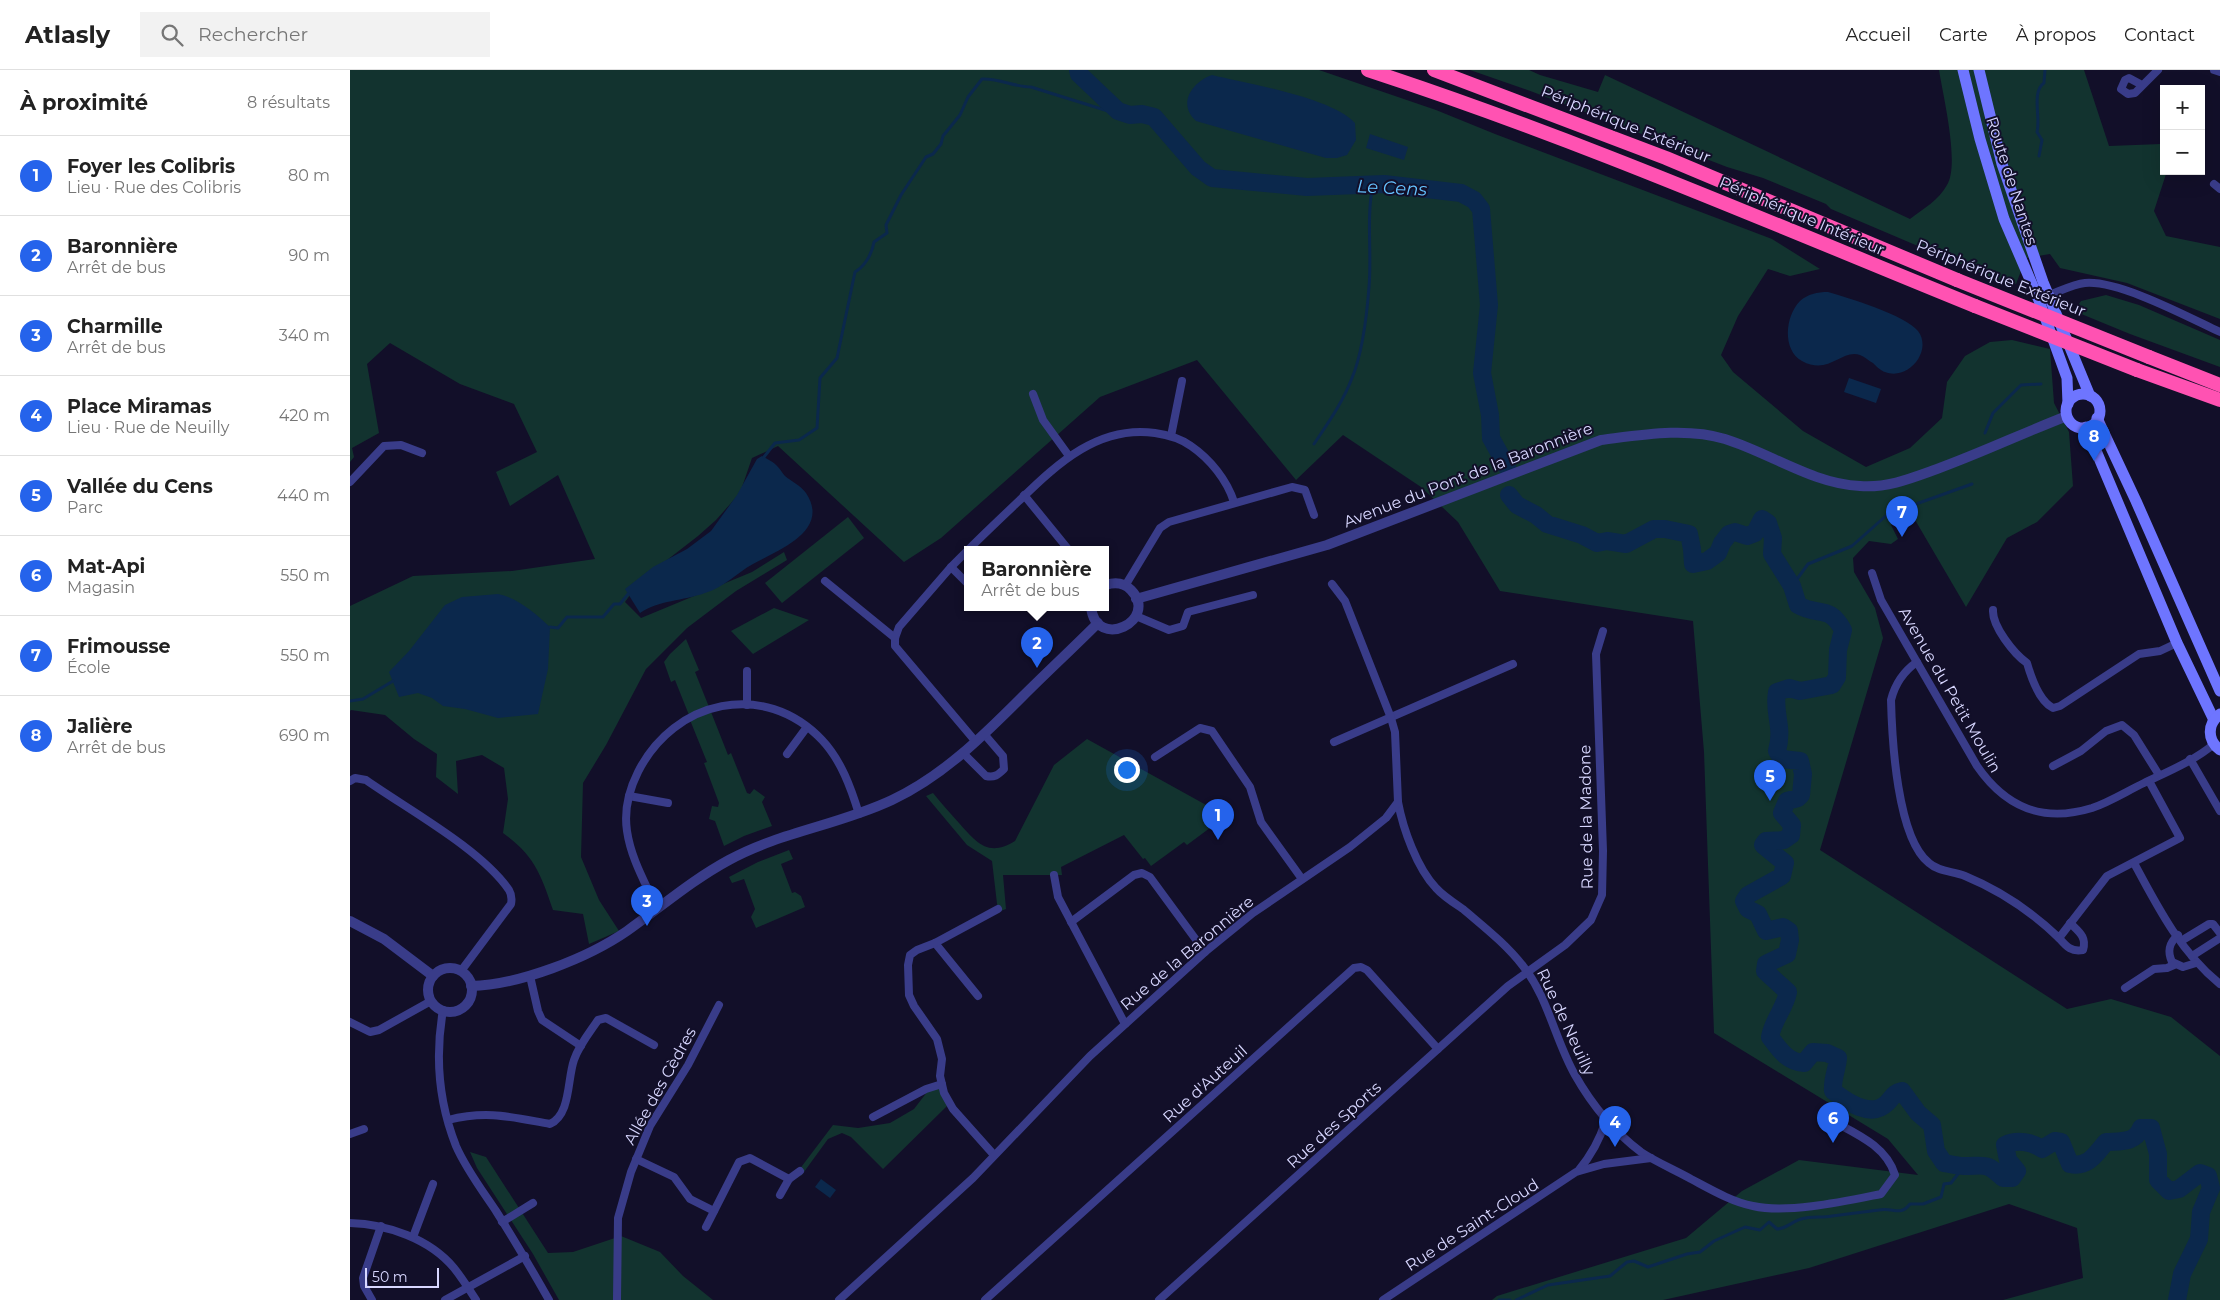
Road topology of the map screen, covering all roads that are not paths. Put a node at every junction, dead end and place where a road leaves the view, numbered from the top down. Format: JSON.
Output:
{"nodes":[{"id":1,"x":1368,"y":70,"type":"edge"},
{"id":2,"x":1434,"y":70,"type":"edge"},
{"id":3,"x":1964,"y":70,"type":"edge"},
{"id":4,"x":1979,"y":70,"type":"edge"},
{"id":5,"x":2158,"y":70,"type":"edge"},
{"id":6,"x":2214,"y":70,"type":"edge"},
{"id":7,"x":2220,"y":72,"type":"edge"},
{"id":8,"x":2142,"y":85,"type":"dead end"},
{"id":9,"x":2043,"y":297,"type":"junction"},
{"id":10,"x":2220,"y":332,"type":"edge"},
{"id":11,"x":1182,"y":381,"type":"dead end"},
{"id":12,"x":2220,"y":386,"type":"edge"},
{"id":13,"x":1033,"y":394,"type":"dead end"},
{"id":14,"x":2090,"y":396,"type":"junction"},
{"id":15,"x":2220,"y":400,"type":"edge"},
{"id":16,"x":2068,"y":404,"type":"junction"},
{"id":17,"x":2067,"y":416,"type":"junction"},
{"id":18,"x":2098,"y":418,"type":"junction"},
{"id":19,"x":2086,"y":427,"type":"junction"},
{"id":20,"x":1171,"y":436,"type":"junction"},
{"id":21,"x":422,"y":453,"type":"dead end"},
{"id":22,"x":1069,"y":456,"type":"junction"},
{"id":23,"x":350,"y":482,"type":"edge"},
{"id":24,"x":1024,"y":496,"type":"junction"},
{"id":25,"x":1234,"y":502,"type":"junction"},
{"id":26,"x":1314,"y":515,"type":"dead end"},
{"id":27,"x":971,"y":546,"type":"edge"},
{"id":28,"x":1066,"y":546,"type":"edge"},
{"id":29,"x":964,"y":553,"type":"edge"},
{"id":30,"x":951,"y":567,"type":"junction"},
{"id":31,"x":1872,"y":572,"type":"dead end"},
{"id":32,"x":964,"y":580,"type":"edge"},
{"id":33,"x":824,"y":581,"type":"dead end"},
{"id":34,"x":1109,"y":584,"type":"edge"},
{"id":35,"x":1332,"y":584,"type":"dead end"},
{"id":36,"x":1125,"y":586,"type":"junction"},
{"id":37,"x":1252,"y":595,"type":"dead end"},
{"id":38,"x":1136,"y":599,"type":"junction"},
{"id":39,"x":1993,"y":610,"type":"dead end"},
{"id":40,"x":1092,"y":611,"type":"edge"},
{"id":41,"x":1136,"y":616,"type":"junction"},
{"id":42,"x":1098,"y":623,"type":"junction"},
{"id":43,"x":1603,"y":631,"type":"dead end"},
{"id":44,"x":894,"y":638,"type":"junction"},
{"id":45,"x":2178,"y":643,"type":"junction"},
{"id":46,"x":1917,"y":662,"type":"junction"},
{"id":47,"x":1513,"y":664,"type":"dead end"},
{"id":48,"x":747,"y":671,"type":"dead end"},
{"id":49,"x":2220,"y":692,"type":"edge"},
{"id":50,"x":746,"y":705,"type":"junction"},
{"id":51,"x":2217,"y":717,"type":"edge"},
{"id":52,"x":1391,"y":718,"type":"junction"},
{"id":53,"x":807,"y":727,"type":"junction"},
{"id":54,"x":985,"y":735,"type":"junction"},
{"id":55,"x":976,"y":742,"type":"junction"},
{"id":56,"x":1334,"y":742,"type":"dead end"},
{"id":57,"x":2217,"y":747,"type":"edge"},
{"id":58,"x":787,"y":754,"type":"dead end"},
{"id":59,"x":964,"y":754,"type":"junction"},
{"id":60,"x":1156,"y":757,"type":"dead end"},
{"id":61,"x":2190,"y":759,"type":"junction"},
{"id":62,"x":2053,"y":766,"type":"dead end"},
{"id":63,"x":2159,"y":776,"type":"junction"},
{"id":64,"x":350,"y":781,"type":"edge"},
{"id":65,"x":2149,"y":781,"type":"junction"},
{"id":66,"x":629,"y":796,"type":"junction"},
{"id":67,"x":1398,"y":802,"type":"junction"},
{"id":68,"x":668,"y":803,"type":"dead end"},
{"id":69,"x":2220,"y":811,"type":"edge"},
{"id":70,"x":859,"y":814,"type":"junction"},
{"id":71,"x":2134,"y":863,"type":"junction"},
{"id":72,"x":1054,"y":875,"type":"dead end"},
{"id":73,"x":1302,"y":879,"type":"junction"},
{"id":74,"x":657,"y":909,"type":"junction"},
{"id":75,"x":998,"y":909,"type":"dead end"},
{"id":76,"x":350,"y":921,"type":"edge"},
{"id":77,"x":1070,"y":922,"type":"junction"},
{"id":78,"x":2070,"y":923,"type":"junction"},
{"id":79,"x":2220,"y":933,"type":"edge"},
{"id":80,"x":2060,"y":938,"type":"junction"},
{"id":81,"x":2180,"y":938,"type":"junction"},
{"id":82,"x":2220,"y":938,"type":"edge"},
{"id":83,"x":935,"y":943,"type":"junction"},
{"id":84,"x":1205,"y":952,"type":"junction"},
{"id":85,"x":2194,"y":960,"type":"junction"},
{"id":86,"x":2174,"y":965,"type":"junction"},
{"id":87,"x":1527,"y":971,"type":"junction"},
{"id":88,"x":462,"y":972,"type":"junction"},
{"id":89,"x":433,"y":976,"type":"junction"},
{"id":90,"x":530,"y":976,"type":"junction"},
{"id":91,"x":2220,"y":984,"type":"edge"},
{"id":92,"x":471,"y":986,"type":"junction"},
{"id":93,"x":2125,"y":988,"type":"dead end"},
{"id":94,"x":978,"y":996,"type":"dead end"},
{"id":95,"x":431,"y":1001,"type":"junction"},
{"id":96,"x":719,"y":1005,"type":"dead end"},
{"id":97,"x":443,"y":1010,"type":"junction"},
{"id":98,"x":350,"y":1022,"type":"edge"},
{"id":99,"x":1124,"y":1024,"type":"junction"},
{"id":100,"x":654,"y":1045,"type":"dead end"},
{"id":101,"x":581,"y":1046,"type":"junction"},
{"id":102,"x":1438,"y":1049,"type":"junction"},
{"id":103,"x":942,"y":1084,"type":"junction"},
{"id":104,"x":873,"y":1117,"type":"dead end"},
{"id":105,"x":1829,"y":1119,"type":"dead end"},
{"id":106,"x":448,"y":1120,"type":"junction"},
{"id":107,"x":1606,"y":1120,"type":"junction"},
{"id":108,"x":364,"y":1130,"type":"dead end"},
{"id":109,"x":350,"y":1134,"type":"edge"},
{"id":110,"x":994,"y":1155,"type":"junction"},
{"id":111,"x":1651,"y":1158,"type":"junction"},
{"id":112,"x":636,"y":1159,"type":"junction"},
{"id":113,"x":800,"y":1171,"type":"dead end"},
{"id":114,"x":1576,"y":1172,"type":"junction"},
{"id":115,"x":789,"y":1179,"type":"junction"},
{"id":116,"x":433,"y":1184,"type":"dead end"},
{"id":117,"x":780,"y":1195,"type":"dead end"},
{"id":118,"x":533,"y":1203,"type":"dead end"},
{"id":119,"x":714,"y":1211,"type":"junction"},
{"id":120,"x":350,"y":1222,"type":"edge"},
{"id":121,"x":502,"y":1222,"type":"junction"},
{"id":122,"x":381,"y":1226,"type":"junction"},
{"id":123,"x":706,"y":1227,"type":"dead end"},
{"id":124,"x":414,"y":1238,"type":"junction"},
{"id":125,"x":525,"y":1256,"type":"junction"},
{"id":126,"x":468,"y":1287,"type":"junction"},
{"id":127,"x":372,"y":1300,"type":"edge"},
{"id":128,"x":445,"y":1300,"type":"edge"},
{"id":129,"x":476,"y":1300,"type":"edge"},
{"id":130,"x":549,"y":1300,"type":"edge"},
{"id":131,"x":617,"y":1300,"type":"edge"},
{"id":132,"x":839,"y":1300,"type":"edge"},
{"id":133,"x":985,"y":1300,"type":"edge"},
{"id":134,"x":1159,"y":1300,"type":"edge"},
{"id":135,"x":1383,"y":1300,"type":"edge"}],
"edges":[{"from":1,"to":15,"type":"highway","name":"Périphérique Intérieur","bridge":true},
{"from":2,"to":12,"type":"highway","name":"Périphérique Extérieur","bridge":true},
{"from":3,"to":9,"type":"main road","name":"Route de Nantes"},
{"from":4,"to":9,"type":"main road","name":"Route de Nantes"},
{"from":5,"to":8,"type":"street"},
{"from":6,"to":7,"type":"street"},
{"from":9,"to":10,"type":"street"},
{"from":9,"to":14,"type":"main road","name":"Route de Nantes"},
{"from":9,"to":16,"type":"main road","name":"Route de Nantes"},
{"from":11,"to":20,"type":"street"},
{"from":13,"to":22,"type":"street"},
{"from":14,"to":16,"type":"main road"},
{"from":14,"to":18,"type":"main road"},
{"from":16,"to":17,"type":"main road"},
{"from":17,"to":19,"type":"main road"},
{"from":17,"to":38,"type":"street","name":"Avenue du Pont de la Baronnière"},
{"from":18,"to":19,"type":"main road"},
{"from":18,"to":49,"type":"main road"},
{"from":19,"to":45,"type":"main road"},
{"from":20,"to":22,"type":"street"},
{"from":20,"to":25,"type":"street"},
{"from":21,"to":23,"type":"street"},
{"from":22,"to":24,"type":"street"},
{"from":24,"to":27,"type":"street"},
{"from":24,"to":28,"type":"street"},
{"from":25,"to":26,"type":"street"},
{"from":25,"to":36,"type":"street"},
{"from":29,"to":30,"type":"street"},
{"from":30,"to":32,"type":"street"},
{"from":30,"to":44,"type":"street"},
{"from":31,"to":46,"type":"street","name":"Avenue du Petit Moulin"},
{"from":33,"to":44,"type":"street"},
{"from":34,"to":36,"type":"street"},
{"from":35,"to":52,"type":"street"},
{"from":36,"to":38,"type":"street"},
{"from":37,"to":41,"type":"street"},
{"from":38,"to":41,"type":"street"},
{"from":39,"to":45,"type":"street"},
{"from":40,"to":42,"type":"street"},
{"from":41,"to":42,"type":"street"},
{"from":42,"to":54,"type":"street"},
{"from":43,"to":87,"type":"street","name":"Rue de la Madone"},
{"from":44,"to":55,"type":"street"},
{"from":45,"to":51,"type":"main road"},
{"from":46,"to":65,"type":"street","name":"Avenue du Petit Moulin"},
{"from":46,"to":80,"type":"street"},
{"from":47,"to":52,"type":"street"},
{"from":48,"to":50,"type":"street"},
{"from":50,"to":53,"type":"street"},
{"from":50,"to":66,"type":"street"},
{"from":51,"to":57,"type":"main road"},
{"from":52,"to":56,"type":"street"},
{"from":52,"to":67,"type":"street"},
{"from":53,"to":58,"type":"street"},
{"from":53,"to":70,"type":"street"},
{"from":54,"to":55,"type":"street"},
{"from":54,"to":59,"type":"street"},
{"from":55,"to":59,"type":"street"},
{"from":57,"to":61,"type":"street","name":"Avenue du Petit Moulin"},
{"from":59,"to":70,"type":"street"},
{"from":60,"to":73,"type":"street"},
{"from":61,"to":63,"type":"street","name":"Avenue du Petit Moulin"},
{"from":61,"to":69,"type":"street"},
{"from":62,"to":63,"type":"street"},
{"from":63,"to":65,"type":"street","name":"Avenue du Petit Moulin"},
{"from":64,"to":88,"type":"street"},
{"from":65,"to":71,"type":"street"},
{"from":66,"to":68,"type":"street"},
{"from":66,"to":74,"type":"street"},
{"from":67,"to":73,"type":"street","name":"Rue de la Baronnière"},
{"from":67,"to":87,"type":"street","name":"Rue de Neuilly"},
{"from":70,"to":74,"type":"street"},
{"from":71,"to":78,"type":"street"},
{"from":71,"to":81,"type":"street"},
{"from":72,"to":77,"type":"street"},
{"from":73,"to":84,"type":"street","name":"Rue de la Baronnière"},
{"from":74,"to":90,"type":"street"},
{"from":75,"to":83,"type":"street"},
{"from":76,"to":89,"type":"street"},
{"from":77,"to":84,"type":"street"},
{"from":77,"to":99,"type":"street"},
{"from":78,"to":80,"type":"street"},
{"from":78,"to":80,"type":"street"},
{"from":79,"to":81,"type":"street"},
{"from":81,"to":85,"type":"street"},
{"from":81,"to":86,"type":"street"},
{"from":82,"to":85,"type":"street"},
{"from":83,"to":94,"type":"street"},
{"from":83,"to":103,"type":"street"},
{"from":84,"to":99,"type":"street","name":"Rue de la Baronnière"},
{"from":85,"to":86,"type":"street"},
{"from":85,"to":91,"type":"street"},
{"from":86,"to":93,"type":"street"},
{"from":87,"to":102,"type":"street","name":"Rue des Sports"},
{"from":87,"to":107,"type":"street","name":"Rue de Neuilly"},
{"from":88,"to":89,"type":"street"},
{"from":88,"to":92,"type":"street"},
{"from":89,"to":95,"type":"street"},
{"from":90,"to":92,"type":"street"},
{"from":90,"to":101,"type":"street"},
{"from":92,"to":97,"type":"street"},
{"from":95,"to":97,"type":"street"},
{"from":95,"to":98,"type":"street"},
{"from":96,"to":112,"type":"street","name":"Allée des Cèdres"},
{"from":97,"to":106,"type":"street"},
{"from":99,"to":110,"type":"street","name":"Rue de la Baronnière"},
{"from":100,"to":101,"type":"street"},
{"from":101,"to":106,"type":"street"},
{"from":102,"to":133,"type":"street","name":"Rue d'Auteuil"},
{"from":102,"to":134,"type":"street","name":"Rue des Sports"},
{"from":103,"to":104,"type":"street"},
{"from":103,"to":110,"type":"street"},
{"from":105,"to":111,"type":"street","name":"Rue de Neuilly"},
{"from":106,"to":121,"type":"street"},
{"from":107,"to":111,"type":"street","name":"Rue de Neuilly"},
{"from":107,"to":114,"type":"street","name":"Rue de Saint-Cloud"},
{"from":108,"to":109,"type":"street"},
{"from":110,"to":132,"type":"street","name":"Rue de la Baronnière"},
{"from":111,"to":114,"type":"street","name":"Rue de Saint-Cloud"},
{"from":112,"to":119,"type":"street"},
{"from":112,"to":131,"type":"street","name":"Allée des Cèdres"},
{"from":113,"to":115,"type":"street"},
{"from":114,"to":135,"type":"street","name":"Rue de Saint-Cloud"},
{"from":115,"to":117,"type":"street"},
{"from":115,"to":119,"type":"street"},
{"from":116,"to":124,"type":"street"},
{"from":118,"to":121,"type":"street"},
{"from":119,"to":123,"type":"street"},
{"from":120,"to":122,"type":"street"},
{"from":121,"to":125,"type":"street"},
{"from":122,"to":124,"type":"street"},
{"from":122,"to":127,"type":"street"},
{"from":124,"to":126,"type":"street"},
{"from":125,"to":126,"type":"street"},
{"from":125,"to":130,"type":"street"},
{"from":126,"to":128,"type":"street"},
{"from":126,"to":129,"type":"street"}]}
